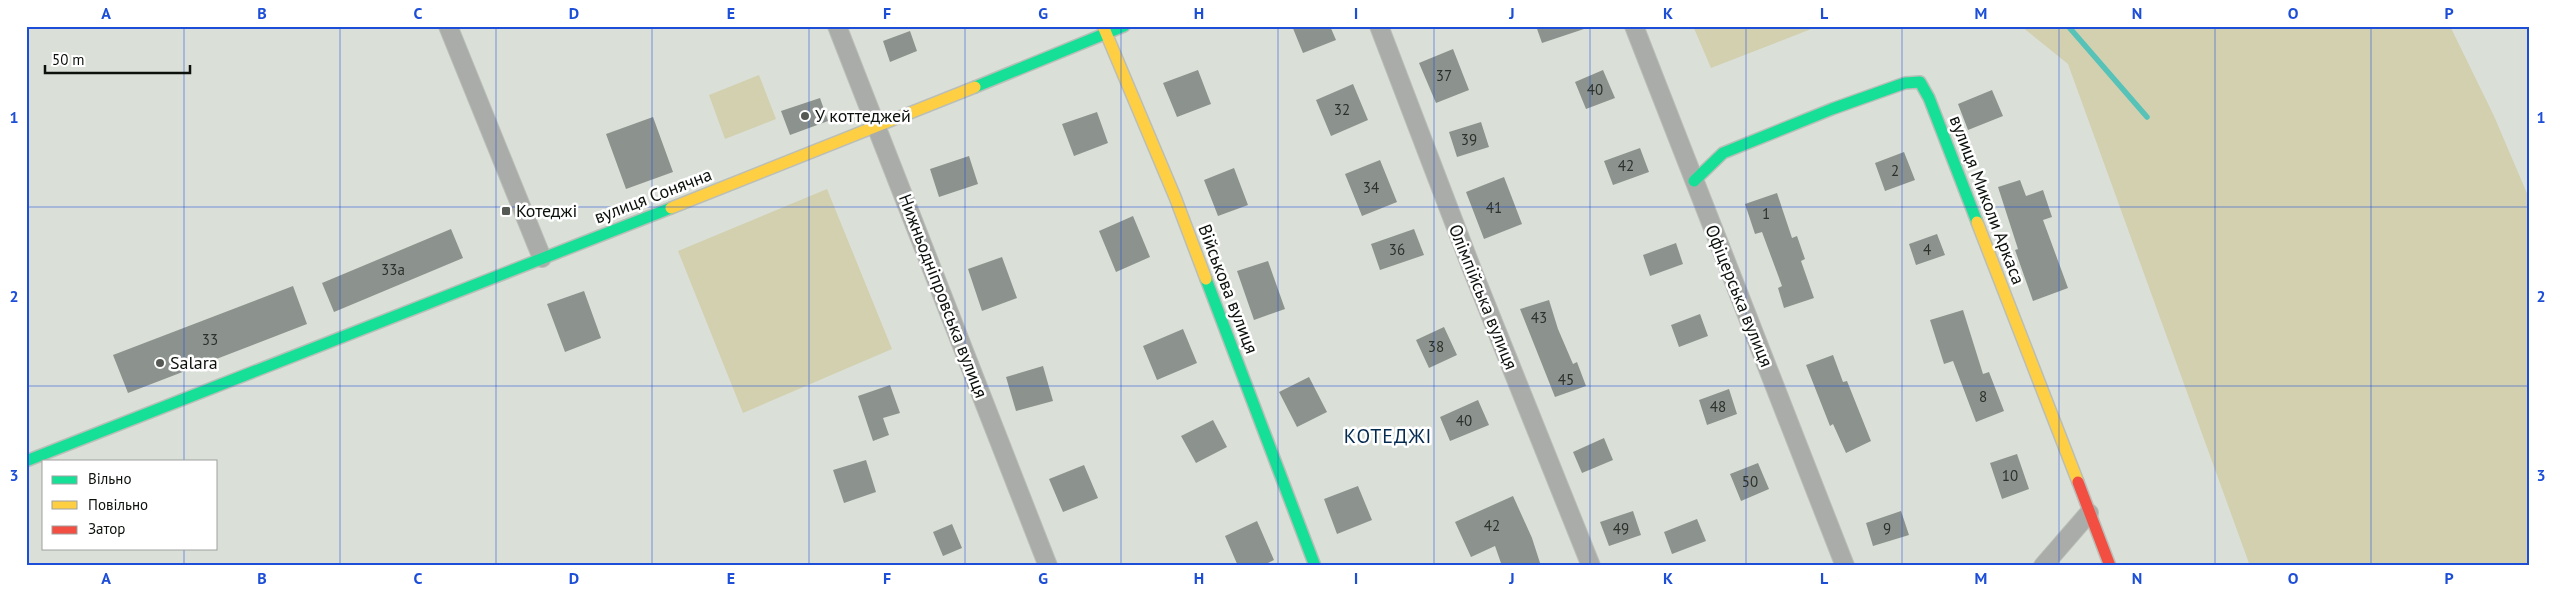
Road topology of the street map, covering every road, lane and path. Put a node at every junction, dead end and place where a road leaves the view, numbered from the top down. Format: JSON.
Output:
{"nodes":[{"id":1,"x":448,"y":26,"type":"edge"},
{"id":2,"x":837,"y":26,"type":"edge"},
{"id":3,"x":1124,"y":26,"type":"edge"},
{"id":4,"x":1379,"y":26,"type":"edge"},
{"id":5,"x":1634,"y":26,"type":"edge"},
{"id":6,"x":1105,"y":30,"type":"edge"},
{"id":7,"x":877,"y":127,"type":"junction"},
{"id":8,"x":1694,"y":182,"type":"junction"},
{"id":9,"x":542,"y":258,"type":"junction"},
{"id":10,"x":26,"y":461,"type":"edge"},
{"id":11,"x":2089,"y":513,"type":"junction"},
{"id":12,"x":1048,"y":566,"type":"edge"},
{"id":13,"x":1315,"y":566,"type":"edge"},
{"id":14,"x":1591,"y":566,"type":"edge"},
{"id":15,"x":1845,"y":566,"type":"edge"},
{"id":16,"x":2043,"y":566,"type":"edge"},
{"id":17,"x":2110,"y":566,"type":"edge"}],
"edges":[{"from":1,"to":9,"type":"street"},
{"from":2,"to":7,"type":"street","name":"Нижньодніпровська вулиця"},
{"from":3,"to":6,"type":"street","name":"вулиця Сонячна"},
{"from":4,"to":14,"type":"street","name":"Олімпійська вулиця"},
{"from":5,"to":8,"type":"street","name":"Офіцерська вулиця"},
{"from":6,"to":7,"type":"street","name":"вулиця Сонячна"},
{"from":6,"to":13,"type":"street","name":"Військова вулиця"},
{"from":7,"to":9,"type":"street","name":"вулиця Сонячна"},
{"from":7,"to":12,"type":"street","name":"Нижньодніпровська вулиця"},
{"from":8,"to":11,"type":"street","name":"вулиця Миколи Аркаса"},
{"from":8,"to":15,"type":"street","name":"Офіцерська вулиця"},
{"from":9,"to":10,"type":"street","name":"вулиця Сонячна"},
{"from":11,"to":16,"type":"street"},
{"from":11,"to":17,"type":"street","name":"вулиця Миколи Аркаса"}]}
